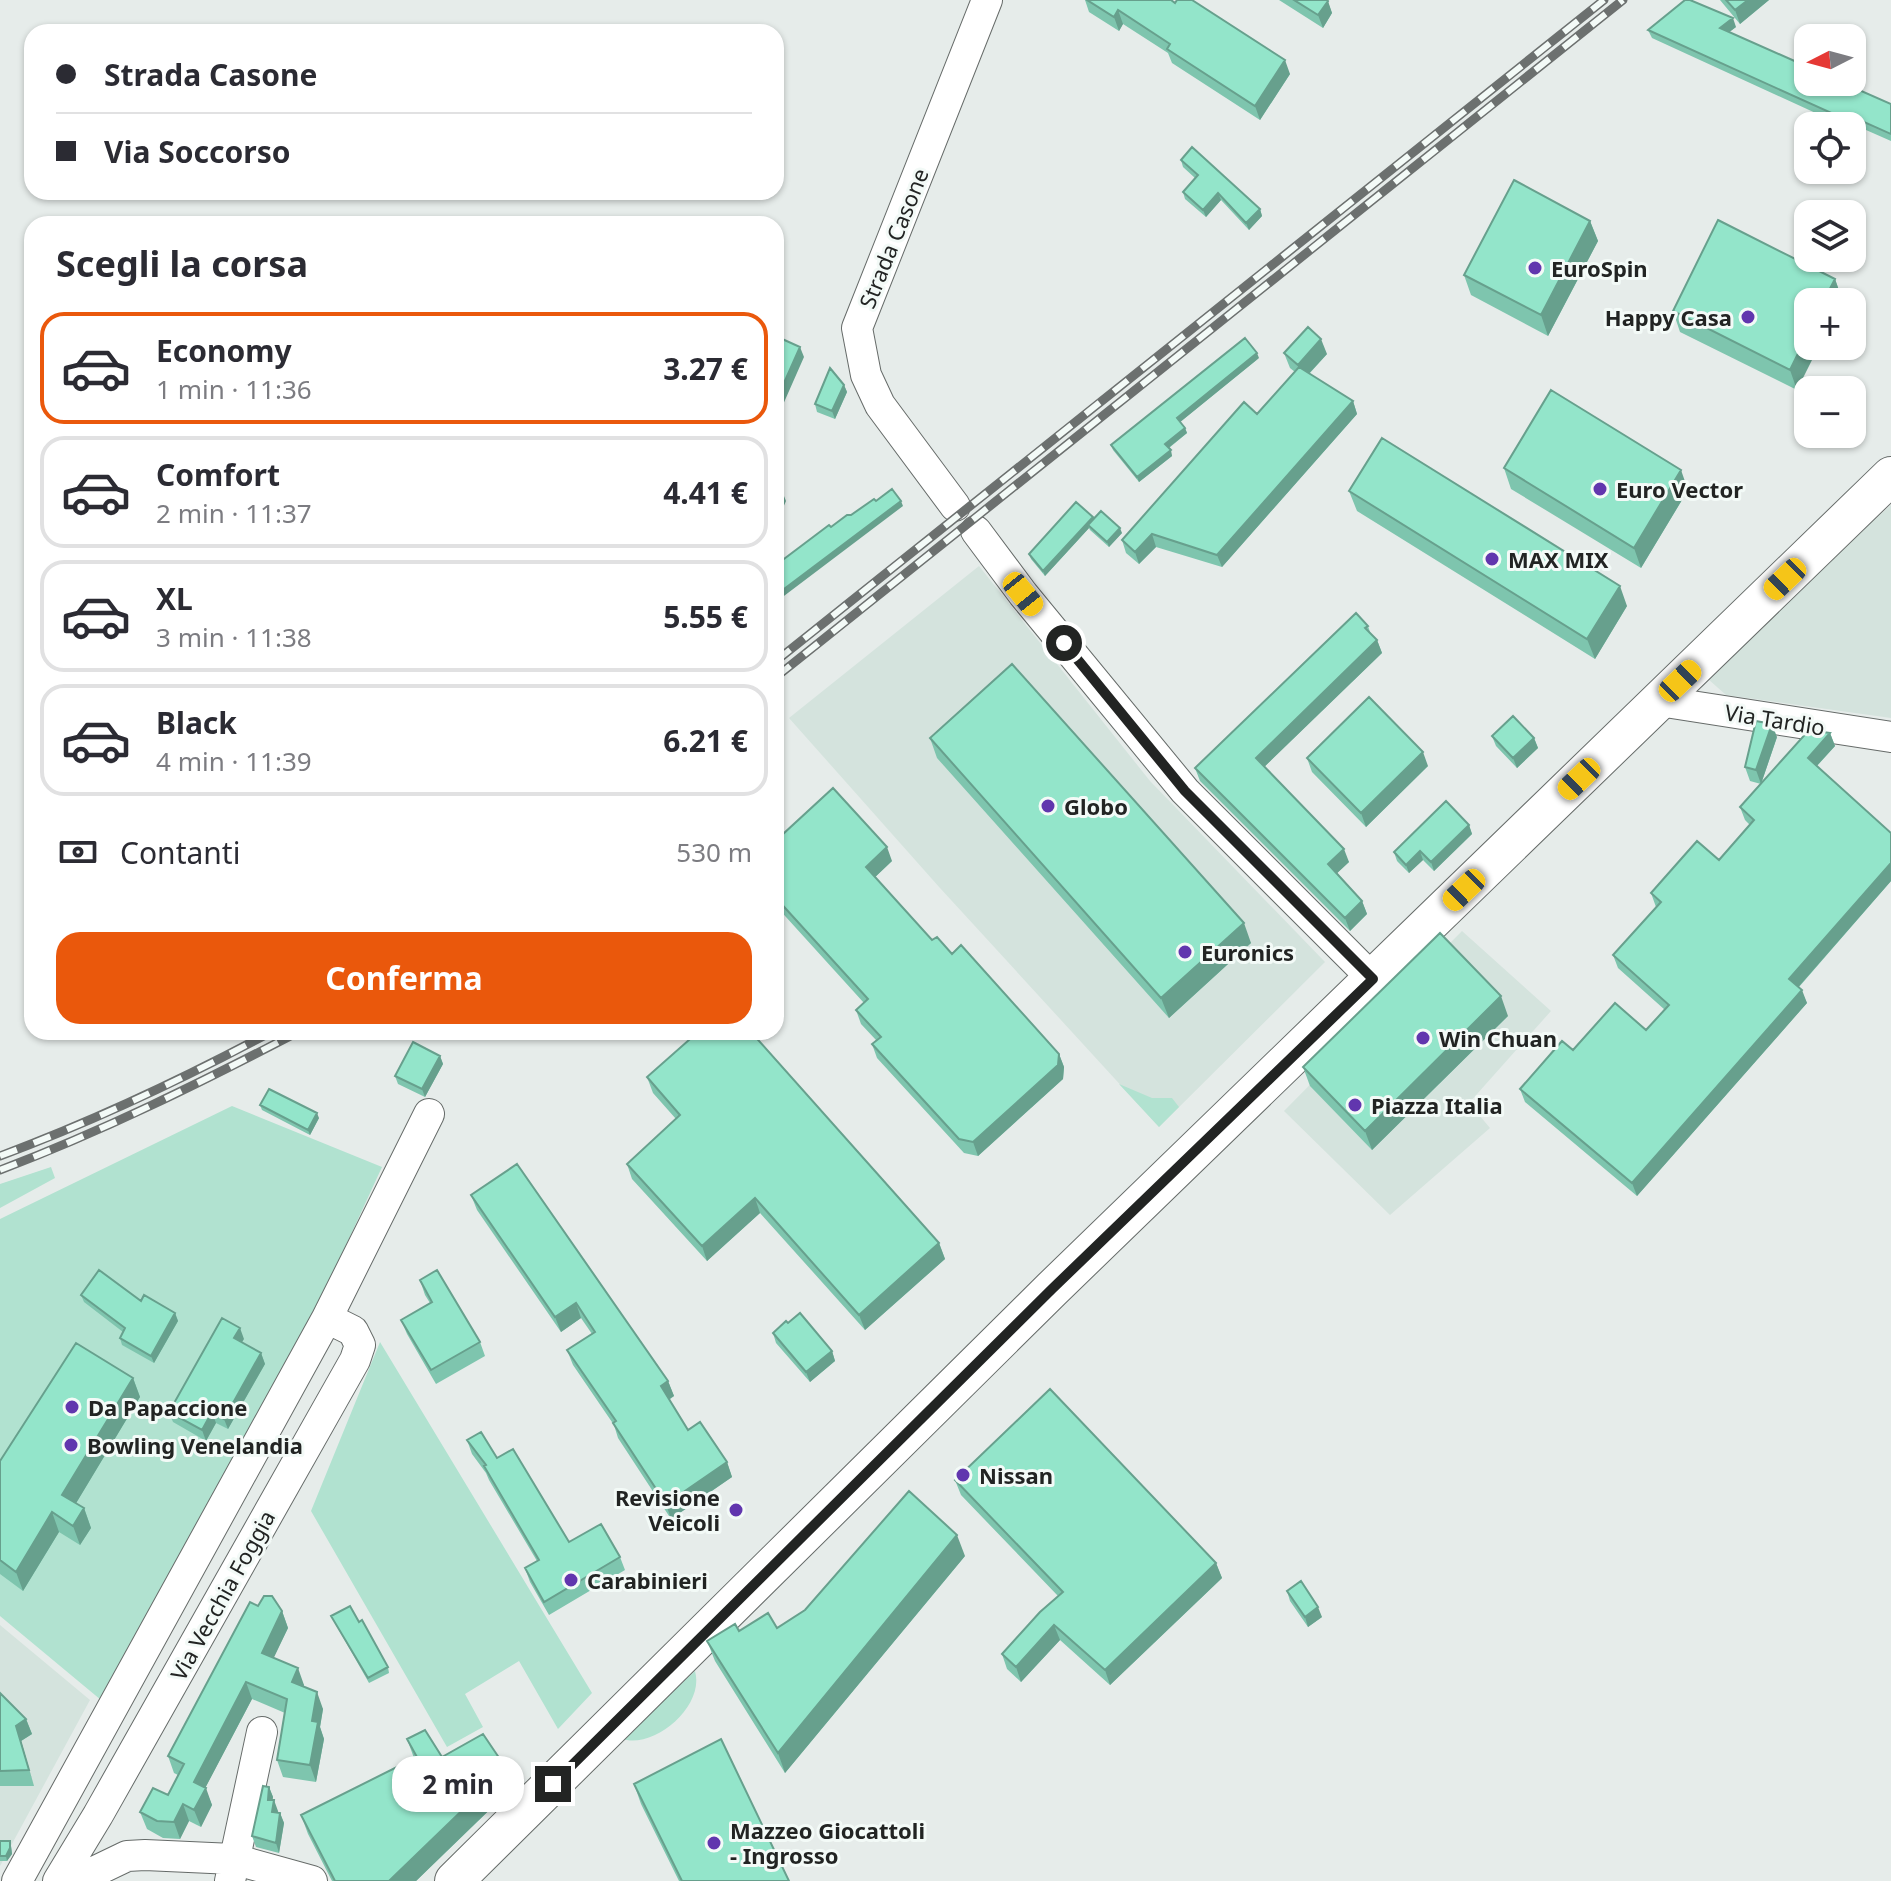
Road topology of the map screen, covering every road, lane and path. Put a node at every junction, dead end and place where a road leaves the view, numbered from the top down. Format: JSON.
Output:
{"nodes":[{"id":1,"x":987,"y":0,"type":"edge"},
{"id":2,"x":1891,"y":476,"type":"edge"},
{"id":3,"x":955,"y":506,"type":"dead end"},
{"id":4,"x":976,"y":531,"type":"dead end"},
{"id":5,"x":1659,"y":701,"type":"junction"},
{"id":6,"x":1891,"y":737,"type":"edge"},
{"id":7,"x":1373,"y":979,"type":"junction"},
{"id":8,"x":429,"y":1114,"type":"dead end"},
{"id":9,"x":327,"y":1318,"type":"junction"},
{"id":10,"x":262,"y":1732,"type":"dead end"},
{"id":11,"x":98,"y":1815,"type":"junction"},
{"id":12,"x":127,"y":1856,"type":"junction"},
{"id":13,"x":232,"y":1870,"type":"edge"},
{"id":14,"x":17,"y":1881,"type":"edge"},
{"id":15,"x":58,"y":1881,"type":"edge"},
{"id":16,"x":75,"y":1881,"type":"edge"},
{"id":17,"x":312,"y":1881,"type":"edge"},
{"id":18,"x":454,"y":1881,"type":"edge"}],
"edges":[{"from":1,"to":3,"type":"street","name":"Strada Casone"},
{"from":2,"to":5,"type":"main road"},
{"from":4,"to":7,"type":"street"},
{"from":5,"to":6,"type":"street","name":"Via Tardio"},
{"from":5,"to":7,"type":"main road"},
{"from":7,"to":18,"type":"main road"},
{"from":8,"to":9,"type":"street","name":"Via Vecchia Foggia"},
{"from":9,"to":11,"type":"street","name":"Via Vecchia Foggia"},
{"from":9,"to":14,"type":"street","name":"Via Vecchia Foggia"},
{"from":10,"to":13,"type":"street"},
{"from":11,"to":12,"type":"street"},
{"from":11,"to":15,"type":"street","name":"Via Vecchia Foggia"},
{"from":12,"to":13,"type":"street"},
{"from":12,"to":16,"type":"street"},
{"from":13,"to":17,"type":"street"}]}
